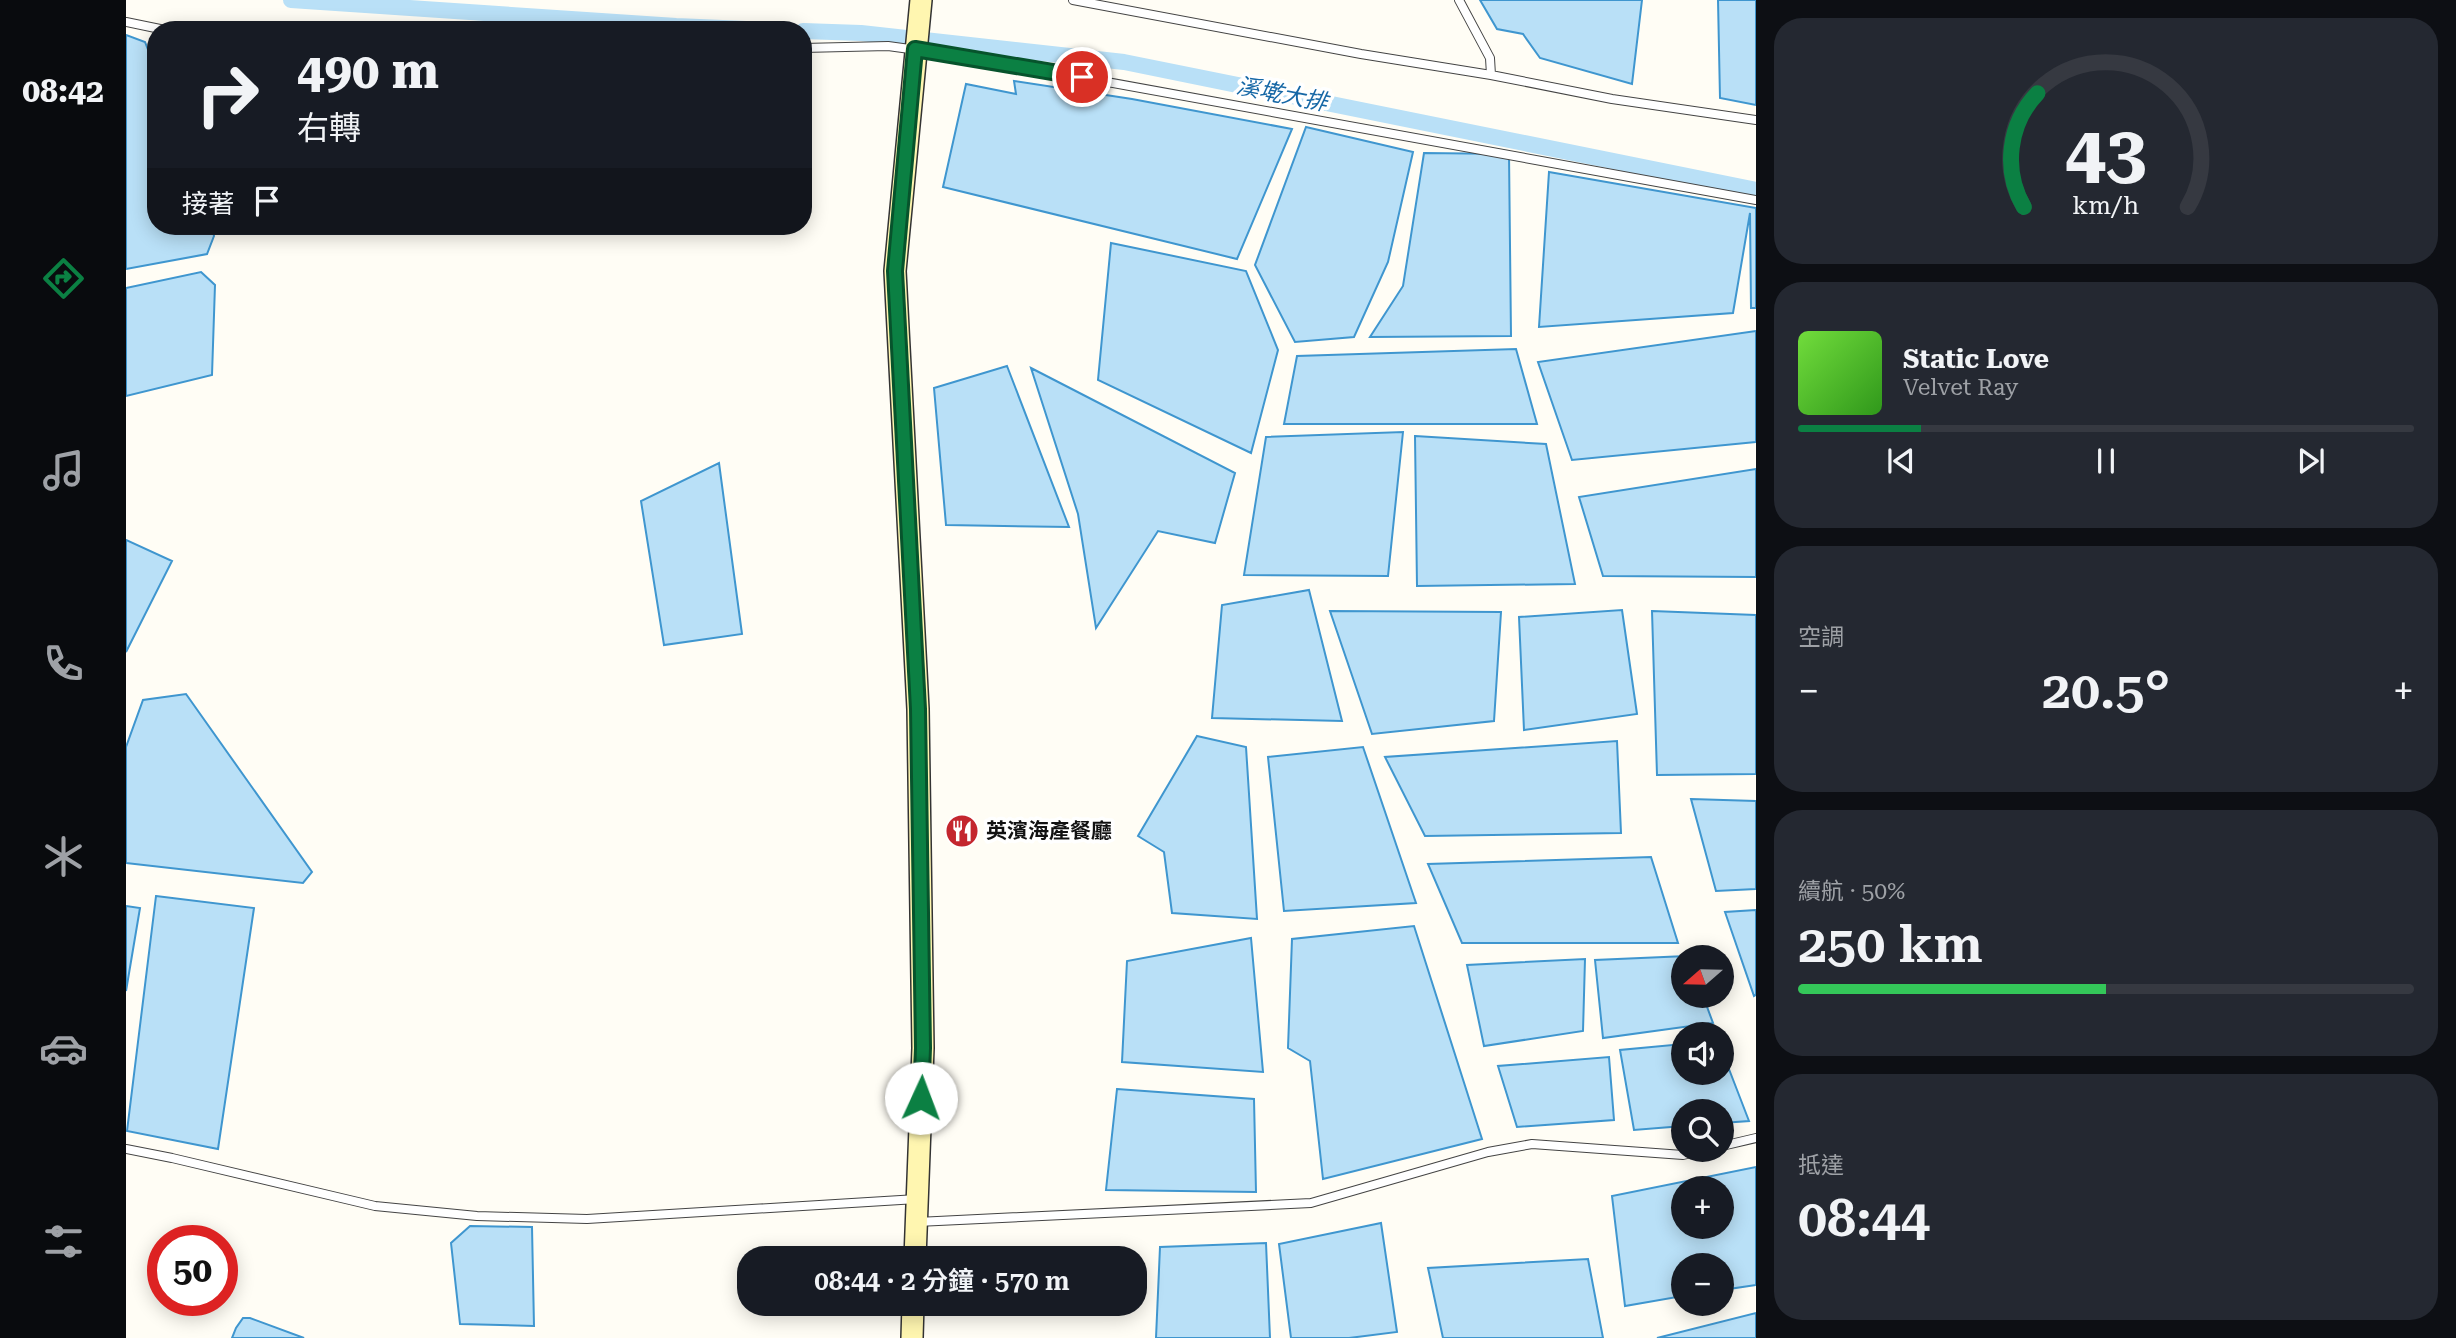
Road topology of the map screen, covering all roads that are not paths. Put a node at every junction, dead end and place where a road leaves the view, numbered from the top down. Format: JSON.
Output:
{"nodes":[{"id":1,"x":921,"y":0,"type":"edge"},
{"id":2,"x":1073,"y":0,"type":"edge"},
{"id":3,"x":1459,"y":0,"type":"edge"},
{"id":4,"x":126,"y":22,"type":"edge"},
{"id":5,"x":147,"y":26,"type":"edge"},
{"id":6,"x":915,"y":45,"type":"junction"},
{"id":7,"x":812,"y":48,"type":"edge"},
{"id":8,"x":1492,"y":75,"type":"junction"},
{"id":9,"x":1756,"y":120,"type":"edge"},
{"id":10,"x":1756,"y":200,"type":"edge"},
{"id":11,"x":1756,"y":1138,"type":"edge"},
{"id":12,"x":1734,"y":1143,"type":"edge"},
{"id":13,"x":126,"y":1149,"type":"edge"},
{"id":14,"x":1671,"y":1154,"type":"edge"},
{"id":15,"x":917,"y":1199,"type":"junction"},
{"id":16,"x":917,"y":1222,"type":"junction"},
{"id":17,"x":916,"y":1246,"type":"edge"},
{"id":18,"x":913,"y":1316,"type":"edge"},
{"id":19,"x":912,"y":1338,"type":"edge"}],
"edges":[{"from":1,"to":6,"type":"main road"},
{"from":2,"to":8,"type":"lane"},
{"from":3,"to":8,"type":"lane"},
{"from":4,"to":5,"type":"lane"},
{"from":6,"to":7,"type":"lane"},
{"from":6,"to":10,"type":"lane"},
{"from":6,"to":15,"type":"main road"},
{"from":8,"to":9,"type":"lane"},
{"from":11,"to":12,"type":"lane"},
{"from":13,"to":15,"type":"lane"},
{"from":14,"to":16,"type":"lane"},
{"from":15,"to":16,"type":"main road"},
{"from":16,"to":17,"type":"main road"},
{"from":18,"to":19,"type":"main road"}]}
